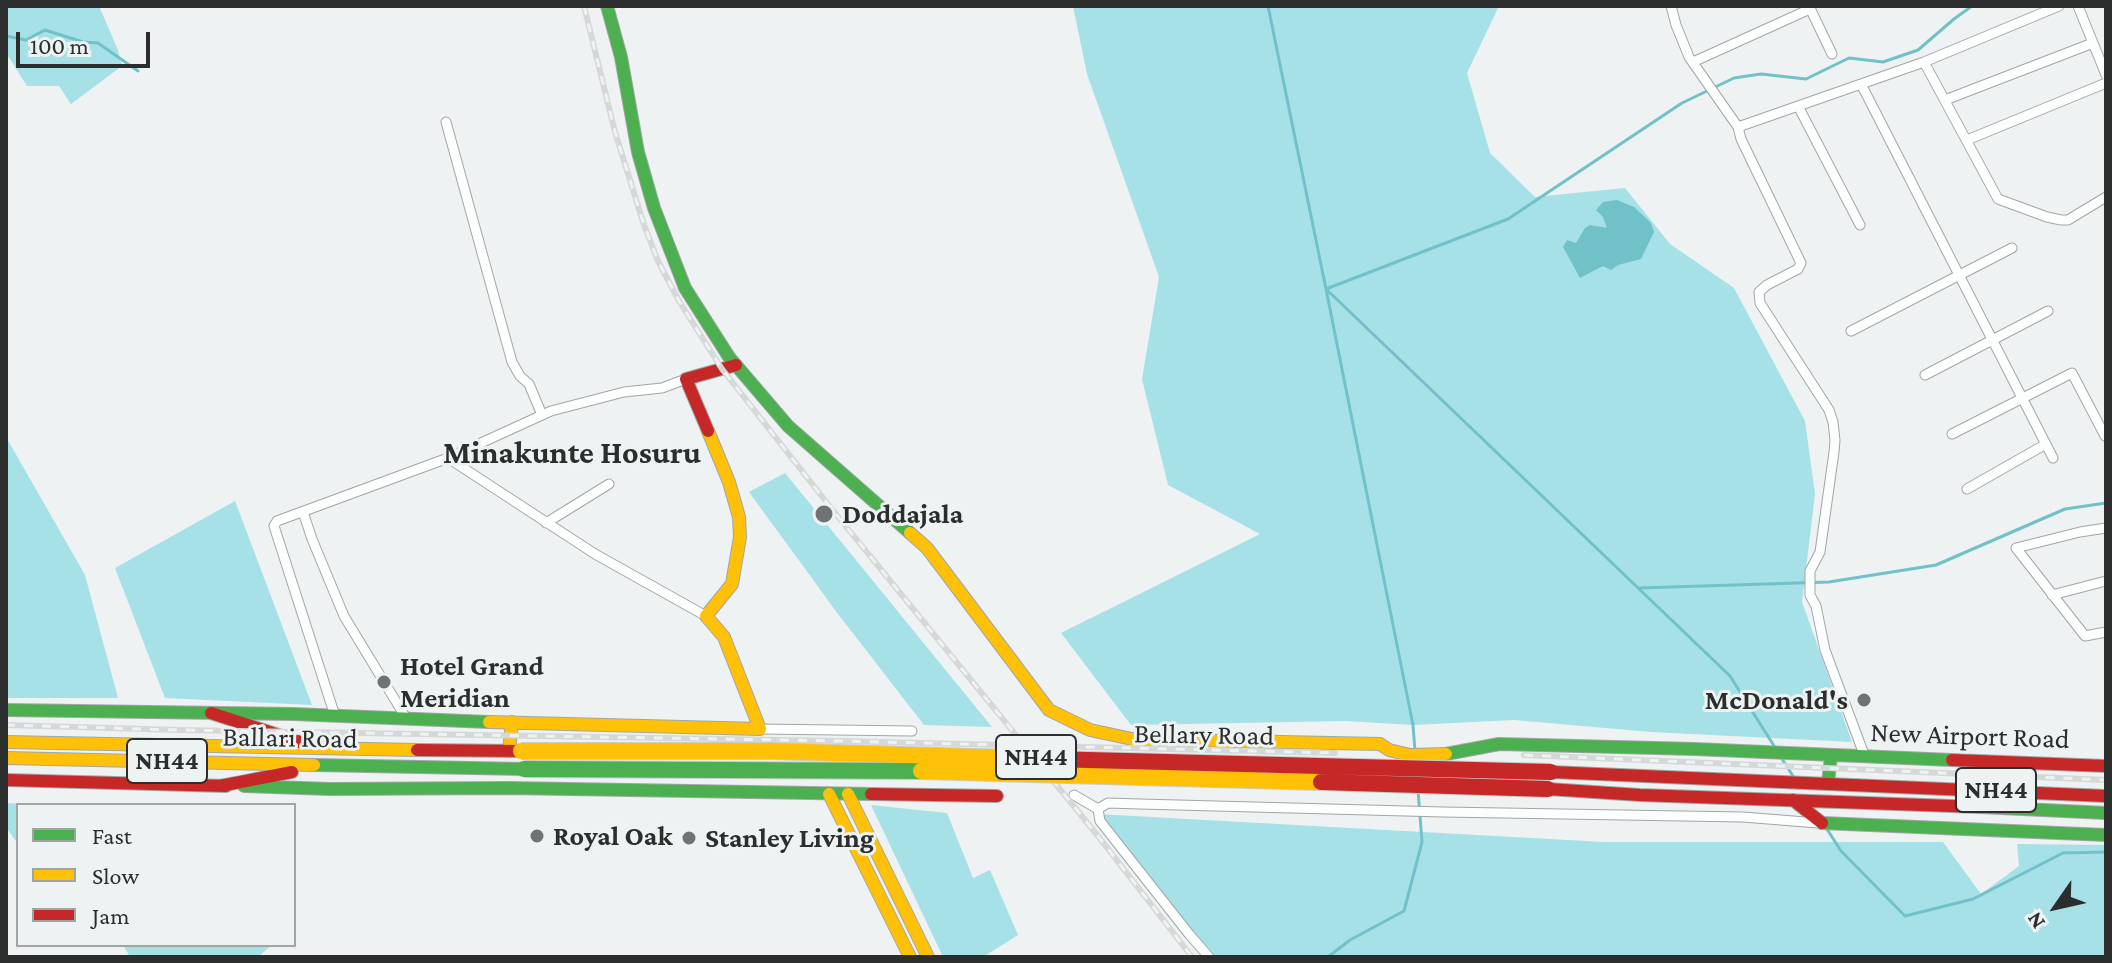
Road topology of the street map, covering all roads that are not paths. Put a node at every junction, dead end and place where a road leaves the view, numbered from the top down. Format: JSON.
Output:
{"nodes":[{"id":1,"x":607,"y":6,"type":"edge"},
{"id":2,"x":1671,"y":6,"type":"edge"},
{"id":3,"x":2059,"y":6,"type":"edge"},
{"id":4,"x":2078,"y":6,"type":"edge"},
{"id":5,"x":1809,"y":7,"type":"edge"},
{"id":6,"x":2093,"y":43,"type":"junction"},
{"id":7,"x":1832,"y":54,"type":"dead end"},
{"id":8,"x":1693,"y":62,"type":"junction"},
{"id":9,"x":1924,"y":62,"type":"junction"},
{"id":10,"x":2106,"y":75,"type":"edge"},
{"id":11,"x":2106,"y":83,"type":"edge"},
{"id":12,"x":1861,"y":84,"type":"junction"},
{"id":13,"x":1945,"y":100,"type":"junction"},
{"id":14,"x":1798,"y":106,"type":"junction"},
{"id":15,"x":446,"y":122,"type":"dead end"},
{"id":16,"x":1738,"y":127,"type":"junction"},
{"id":17,"x":1967,"y":140,"type":"junction"},
{"id":18,"x":2106,"y":197,"type":"edge"},
{"id":19,"x":1860,"y":225,"type":"dead end"},
{"id":20,"x":2012,"y":248,"type":"dead end"},
{"id":21,"x":1959,"y":274,"type":"junction"},
{"id":22,"x":2048,"y":311,"type":"dead end"},
{"id":23,"x":1851,"y":331,"type":"dead end"},
{"id":24,"x":1992,"y":340,"type":"junction"},
{"id":25,"x":736,"y":365,"type":"junction"},
{"id":26,"x":1925,"y":375,"type":"dead end"},
{"id":27,"x":686,"y":379,"type":"junction"},
{"id":28,"x":2022,"y":398,"type":"junction"},
{"id":29,"x":542,"y":415,"type":"junction"},
{"id":30,"x":1952,"y":434,"type":"dead end"},
{"id":31,"x":2105,"y":436,"type":"edge"},
{"id":32,"x":2046,"y":444,"type":"junction"},
{"id":33,"x":448,"y":458,"type":"junction"},
{"id":34,"x":2053,"y":458,"type":"dead end"},
{"id":35,"x":609,"y":484,"type":"dead end"},
{"id":36,"x":1967,"y":489,"type":"dead end"},
{"id":37,"x":303,"y":512,"type":"junction"},
{"id":38,"x":546,"y":523,"type":"junction"},
{"id":39,"x":2106,"y":528,"type":"edge"},
{"id":40,"x":2106,"y":581,"type":"edge"},
{"id":41,"x":2052,"y":595,"type":"junction"},
{"id":42,"x":706,"y":616,"type":"junction"},
{"id":43,"x":2106,"y":632,"type":"edge"},
{"id":44,"x":6,"y":710,"type":"edge"},
{"id":45,"x":211,"y":713,"type":"junction"},
{"id":46,"x":335,"y":716,"type":"junction"},
{"id":47,"x":406,"y":718,"type":"junction"},
{"id":48,"x":512,"y":722,"type":"junction"},
{"id":49,"x":760,"y":729,"type":"junction"},
{"id":50,"x":912,"y":731,"type":"dead end"},
{"id":51,"x":6,"y":742,"type":"edge"},
{"id":52,"x":515,"y":751,"type":"junction"},
{"id":53,"x":1831,"y":756,"type":"junction"},
{"id":54,"x":326,"y":757,"type":"junction"},
{"id":55,"x":1865,"y":757,"type":"junction"},
{"id":56,"x":6,"y":758,"type":"edge"},
{"id":57,"x":2106,"y":766,"type":"edge"},
{"id":58,"x":524,"y":769,"type":"joint"},
{"id":59,"x":6,"y":780,"type":"edge"},
{"id":60,"x":1828,"y":783,"type":"junction"},
{"id":61,"x":220,"y":786,"type":"junction"},
{"id":62,"x":829,"y":794,"type":"junction"},
{"id":63,"x":848,"y":794,"type":"junction"},
{"id":64,"x":1074,"y":795,"type":"dead end"},
{"id":65,"x":1887,"y":795,"type":"junction"},
{"id":66,"x":997,"y":796,"type":"dead end"},
{"id":67,"x":2106,"y":796,"type":"edge"},
{"id":68,"x":1803,"y":801,"type":"junction"},
{"id":69,"x":1098,"y":809,"type":"junction"},
{"id":70,"x":2106,"y":813,"type":"edge"},
{"id":71,"x":1824,"y":823,"type":"junction"},
{"id":72,"x":2106,"y":835,"type":"edge"},
{"id":73,"x":910,"y":957,"type":"edge"},
{"id":74,"x":928,"y":957,"type":"edge"},
{"id":75,"x":1209,"y":957,"type":"edge"}],
"edges":[{"from":1,"to":25,"type":"main road","name":"New Airport Road"},
{"from":2,"to":8,"type":"street"},
{"from":3,"to":9,"type":"street"},
{"from":4,"to":6,"type":"street"},
{"from":5,"to":7,"type":"street"},
{"from":5,"to":8,"type":"street"},
{"from":6,"to":10,"type":"street"},
{"from":6,"to":13,"type":"street"},
{"from":8,"to":16,"type":"street"},
{"from":9,"to":12,"type":"street"},
{"from":9,"to":13,"type":"street"},
{"from":11,"to":17,"type":"street"},
{"from":12,"to":14,"type":"street"},
{"from":12,"to":21,"type":"street"},
{"from":13,"to":17,"type":"street"},
{"from":14,"to":16,"type":"street"},
{"from":14,"to":19,"type":"street"},
{"from":15,"to":29,"type":"street"},
{"from":16,"to":55,"type":"street"},
{"from":17,"to":18,"type":"street"},
{"from":20,"to":21,"type":"street"},
{"from":21,"to":23,"type":"street"},
{"from":21,"to":24,"type":"street"},
{"from":22,"to":24,"type":"street"},
{"from":24,"to":26,"type":"street"},
{"from":24,"to":28,"type":"street"},
{"from":25,"to":27,"type":"main road"},
{"from":25,"to":53,"type":"main road","name":"New Airport Road"},
{"from":27,"to":29,"type":"street"},
{"from":27,"to":42,"type":"main road"},
{"from":28,"to":30,"type":"street"},
{"from":28,"to":31,"type":"street"},
{"from":28,"to":32,"type":"street"},
{"from":29,"to":33,"type":"street"},
{"from":32,"to":34,"type":"street"},
{"from":32,"to":36,"type":"street"},
{"from":33,"to":37,"type":"street"},
{"from":33,"to":38,"type":"street"},
{"from":35,"to":38,"type":"street"},
{"from":37,"to":46,"type":"street"},
{"from":37,"to":47,"type":"street"},
{"from":38,"to":42,"type":"street"},
{"from":39,"to":41,"type":"street"},
{"from":40,"to":41,"type":"street"},
{"from":41,"to":43,"type":"street"},
{"from":42,"to":49,"type":"main road"},
{"from":44,"to":45,"type":"main road"},
{"from":45,"to":46,"type":"main road"},
{"from":45,"to":54,"type":"main road"},
{"from":46,"to":47,"type":"main road"},
{"from":47,"to":48,"type":"main road"},
{"from":48,"to":49,"type":"main road"},
{"from":48,"to":52,"type":"main road"},
{"from":49,"to":50,"type":"street"},
{"from":51,"to":54,"type":"main road","name":"Ballari Road","number":"NH44"},
{"from":52,"to":54,"type":"main road","name":"Ballari Road","number":"NH44"},
{"from":52,"to":60,"type":"main road","name":"Bellary Road","number":"NH44","bridge":true},
{"from":53,"to":55,"type":"main road","name":"New Airport Road"},
{"from":53,"to":60,"type":"main road"},
{"from":54,"to":56,"type":"main road","name":"Ballari Road","number":"NH44"},
{"from":54,"to":58,"type":"main road","name":"Ballari Road","number":"NH44"},
{"from":54,"to":61,"type":"main road"},
{"from":55,"to":57,"type":"main road","name":"New Airport Road"},
{"from":58,"to":68,"type":"main road","name":"Bellary Road","number":"NH44","bridge":true},
{"from":59,"to":61,"type":"main road"},
{"from":60,"to":65,"type":"main road","name":"Bellary Road","number":"NH44"},
{"from":61,"to":62,"type":"main road"},
{"from":62,"to":63,"type":"main road"},
{"from":62,"to":73,"type":"main road"},
{"from":63,"to":66,"type":"main road"},
{"from":63,"to":74,"type":"main road"},
{"from":64,"to":69,"type":"street"},
{"from":65,"to":67,"type":"main road","number":"NH44"},
{"from":65,"to":68,"type":"main road","number":"NH44"},
{"from":65,"to":70,"type":"main road","number":"NH44"},
{"from":68,"to":71,"type":"main road"},
{"from":69,"to":71,"type":"street"},
{"from":69,"to":75,"type":"street"},
{"from":71,"to":72,"type":"main road"}]}
